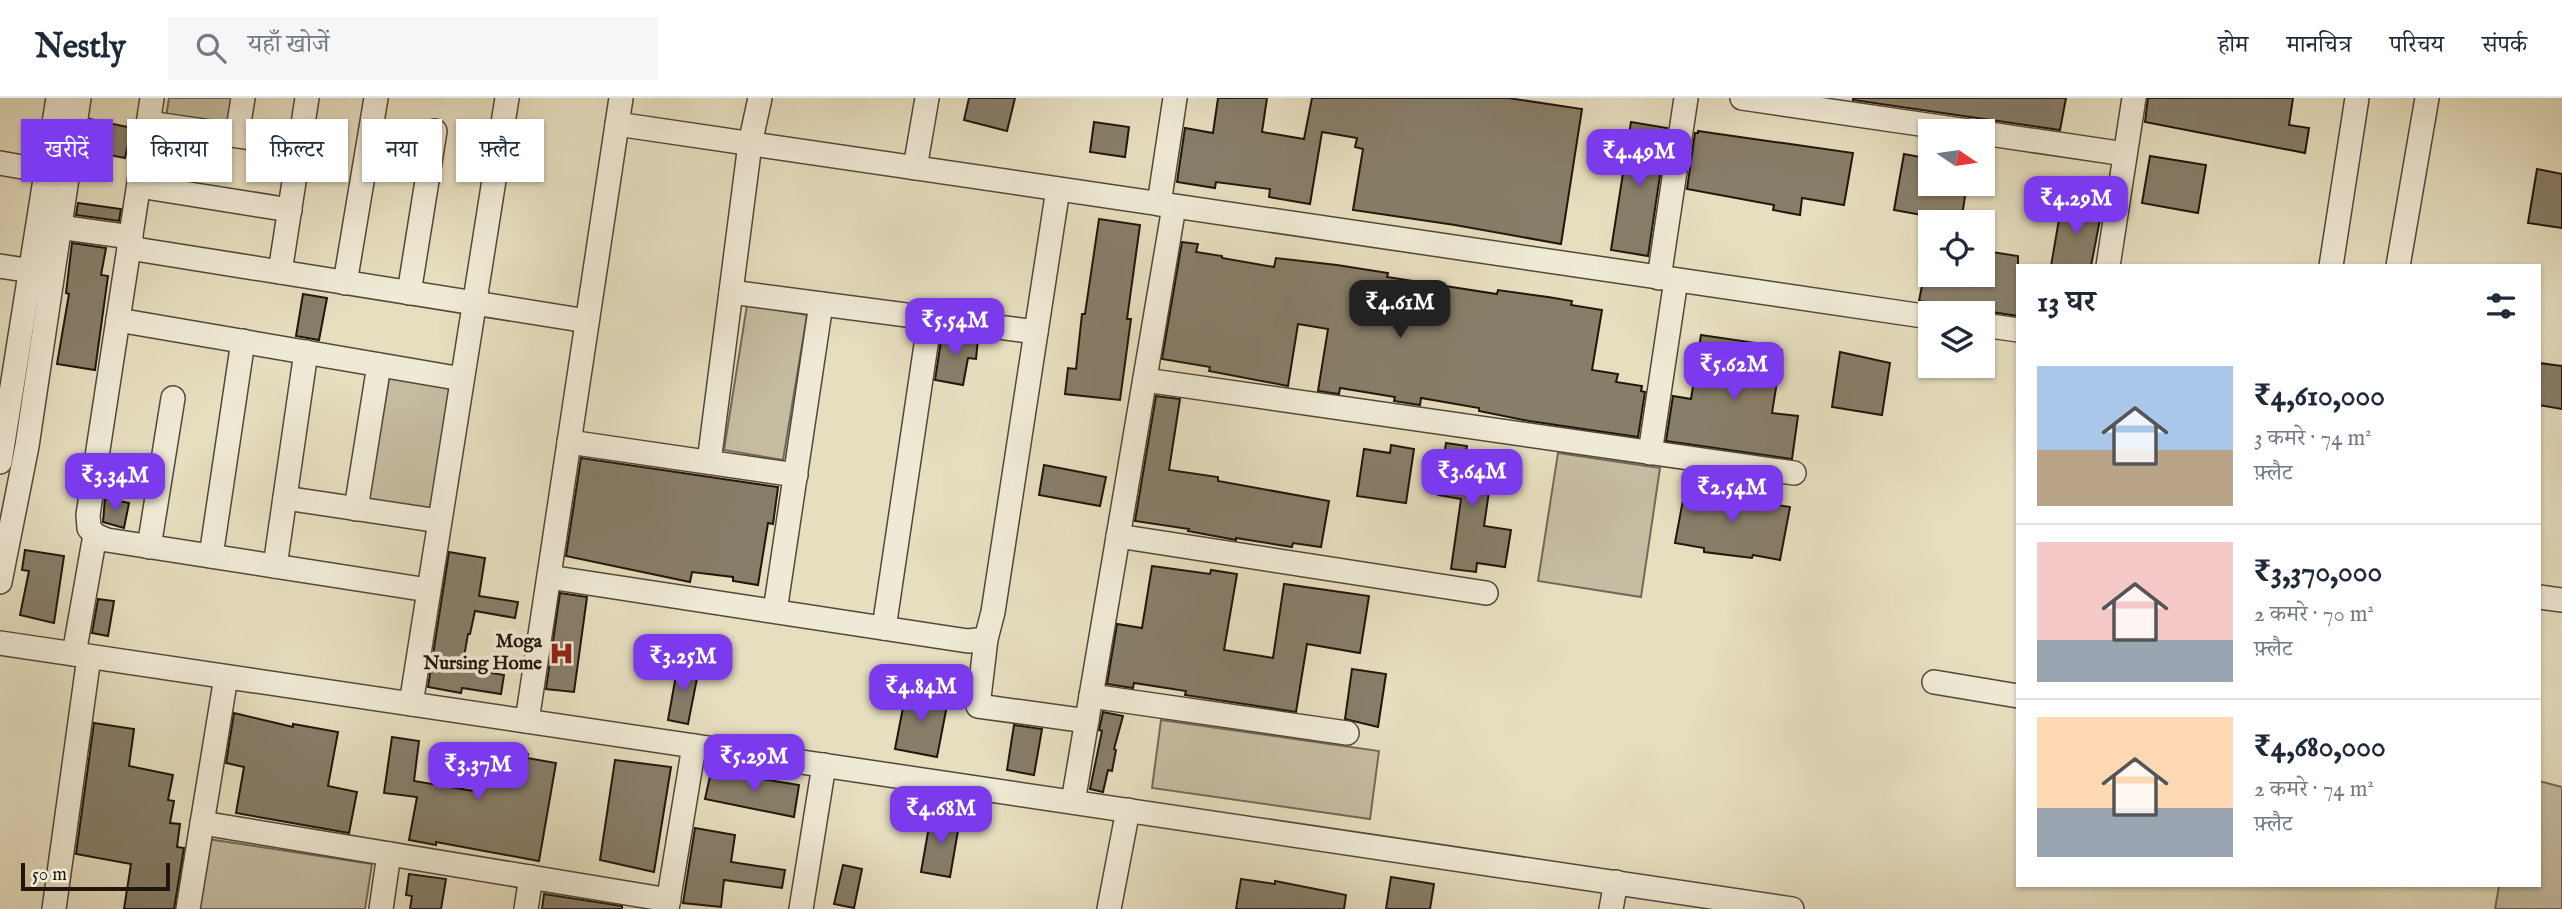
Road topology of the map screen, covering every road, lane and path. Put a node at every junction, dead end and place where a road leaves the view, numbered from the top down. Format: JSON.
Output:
{"nodes":[{"id":1,"x":58,"y":98,"type":"edge"},
{"id":2,"x":79,"y":98,"type":"edge"},
{"id":3,"x":152,"y":98,"type":"edge"},
{"id":4,"x":243,"y":98,"type":"edge"},
{"id":5,"x":307,"y":98,"type":"edge"},
{"id":6,"x":376,"y":98,"type":"edge"},
{"id":7,"x":507,"y":98,"type":"edge"},
{"id":8,"x":621,"y":98,"type":"edge"},
{"id":9,"x":760,"y":98,"type":"edge"},
{"id":10,"x":927,"y":98,"type":"edge"},
{"id":11,"x":1175,"y":98,"type":"edge"},
{"id":12,"x":1686,"y":98,"type":"edge"},
{"id":13,"x":1742,"y":98,"type":"edge"},
{"id":14,"x":2134,"y":98,"type":"edge"},
{"id":15,"x":2357,"y":98,"type":"edge"},
{"id":16,"x":2427,"y":98,"type":"edge"},
{"id":17,"x":58,"y":119,"type":"edge"},
{"id":18,"x":73,"y":119,"type":"edge"},
{"id":19,"x":149,"y":119,"type":"edge"},
{"id":20,"x":304,"y":119,"type":"edge"},
{"id":21,"x":617,"y":124,"type":"junction"},
{"id":22,"x":1918,"y":124,"type":"edge"},
{"id":23,"x":232,"y":134,"type":"edge"},
{"id":24,"x":237,"y":135,"type":"junction"},
{"id":25,"x":246,"y":136,"type":"edge"},
{"id":26,"x":1995,"y":136,"type":"edge"},
{"id":27,"x":750,"y":144,"type":"junction"},
{"id":28,"x":2126,"y":155,"type":"junction"},
{"id":29,"x":0,"y":163,"type":"edge"},
{"id":30,"x":21,"y":167,"type":"edge"},
{"id":31,"x":915,"y":168,"type":"junction"},
{"id":32,"x":55,"y":182,"type":"edge"},
{"id":33,"x":57,"y":182,"type":"edge"},
{"id":34,"x":140,"y":182,"type":"edge"},
{"id":35,"x":294,"y":182,"type":"edge"},
{"id":36,"x":427,"y":182,"type":"edge"},
{"id":37,"x":139,"y":186,"type":"junction"},
{"id":38,"x":1058,"y":189,"type":"junction"},
{"id":39,"x":1167,"y":206,"type":"junction"},
{"id":40,"x":290,"y":209,"type":"junction"},
{"id":41,"x":59,"y":227,"type":"junction"},
{"id":42,"x":130,"y":243,"type":"junction"},
{"id":43,"x":2108,"y":264,"type":"edge"},
{"id":44,"x":2331,"y":264,"type":"edge"},
{"id":45,"x":2398,"y":264,"type":"edge"},
{"id":46,"x":0,"y":266,"type":"edge"},
{"id":47,"x":32,"y":271,"type":"junction"},
{"id":48,"x":279,"y":272,"type":"junction"},
{"id":49,"x":1668,"y":279,"type":"junction"},
{"id":50,"x":345,"y":283,"type":"junction"},
{"id":51,"x":731,"y":292,"type":"junction"},
{"id":52,"x":410,"y":293,"type":"junction"},
{"id":53,"x":474,"y":303,"type":"junction"},
{"id":54,"x":821,"y":304,"type":"junction"},
{"id":55,"x":1918,"y":315,"type":"edge"},
{"id":56,"x":930,"y":318,"type":"junction"},
{"id":57,"x":118,"y":320,"type":"junction"},
{"id":58,"x":587,"y":321,"type":"junction"},
{"id":59,"x":1995,"y":327,"type":"edge"},
{"id":60,"x":2016,"y":330,"type":"edge"},
{"id":61,"x":1036,"y":332,"type":"junction"},
{"id":62,"x":243,"y":341,"type":"junction"},
{"id":63,"x":306,"y":352,"type":"junction"},
{"id":64,"x":379,"y":365,"type":"junction"},
{"id":65,"x":462,"y":379,"type":"junction"},
{"id":66,"x":1145,"y":380,"type":"junction"},
{"id":67,"x":173,"y":398,"type":"dead end"},
{"id":68,"x":569,"y":442,"type":"junction"},
{"id":69,"x":1650,"y":453,"type":"junction"},
{"id":70,"x":0,"y":462,"type":"edge"},
{"id":71,"x":709,"y":462,"type":"junction"},
{"id":72,"x":1794,"y":473,"type":"dead end"},
{"id":73,"x":796,"y":475,"type":"junction"},
{"id":74,"x":285,"y":498,"type":"junction"},
{"id":75,"x":356,"y":509,"type":"junction"},
{"id":76,"x":439,"y":521,"type":"junction"},
{"id":77,"x":95,"y":536,"type":"junction"},
{"id":78,"x":1118,"y":536,"type":"junction"},
{"id":79,"x":149,"y":547,"type":"junction"},
{"id":80,"x":211,"y":556,"type":"junction"},
{"id":81,"x":275,"y":566,"type":"junction"},
{"id":82,"x":549,"y":577,"type":"junction"},
{"id":83,"x":0,"y":582,"type":"edge"},
{"id":84,"x":428,"y":590,"type":"junction"},
{"id":85,"x":1486,"y":593,"type":"dead end"},
{"id":86,"x":2541,"y":597,"type":"edge"},
{"id":87,"x":2562,"y":600,"type":"edge"},
{"id":88,"x":775,"y":611,"type":"junction"},
{"id":89,"x":884,"y":628,"type":"junction"},
{"id":90,"x":986,"y":639,"type":"junction"},
{"id":91,"x":0,"y":643,"type":"edge"},
{"id":92,"x":82,"y":656,"type":"junction"},
{"id":93,"x":226,"y":677,"type":"junction"},
{"id":94,"x":1934,"y":682,"type":"dead end"},
{"id":95,"x":1091,"y":696,"type":"junction"},
{"id":96,"x":2016,"y":696,"type":"edge"},
{"id":97,"x":411,"y":704,"type":"junction"},
{"id":98,"x":527,"y":721,"type":"junction"},
{"id":99,"x":1087,"y":721,"type":"junction"},
{"id":100,"x":1347,"y":733,"type":"dead end"},
{"id":101,"x":694,"y":746,"type":"junction"},
{"id":102,"x":824,"y":765,"type":"junction"},
{"id":103,"x":1073,"y":802,"type":"junction"},
{"id":104,"x":1128,"y":810,"type":"junction"},
{"id":105,"x":202,"y":823,"type":"junction"},
{"id":106,"x":389,"y":854,"type":"junction"},
{"id":107,"x":531,"y":877,"type":"junction"},
{"id":108,"x":1616,"y":882,"type":"junction"},
{"id":109,"x":668,"y":905,"type":"edge"},
{"id":110,"x":54,"y":909,"type":"edge"},
{"id":111,"x":188,"y":909,"type":"edge"},
{"id":112,"x":381,"y":909,"type":"edge"},
{"id":113,"x":526,"y":909,"type":"edge"},
{"id":114,"x":801,"y":909,"type":"edge"},
{"id":115,"x":1109,"y":909,"type":"edge"},
{"id":116,"x":1611,"y":909,"type":"edge"},
{"id":117,"x":1792,"y":909,"type":"edge"}],
"edges":[{"from":1,"to":17,"type":"street"},
{"from":2,"to":18,"type":"street"},
{"from":3,"to":19,"type":"street"},
{"from":4,"to":24,"type":"street"},
{"from":5,"to":20,"type":"street"},
{"from":6,"to":50,"type":"street"},
{"from":7,"to":53,"type":"street"},
{"from":8,"to":21,"type":"street"},
{"from":9,"to":27,"type":"street"},
{"from":10,"to":31,"type":"street"},
{"from":11,"to":39,"type":"street"},
{"from":12,"to":49,"type":"street"},
{"from":13,"to":22,"type":"street"},
{"from":14,"to":28,"type":"street"},
{"from":15,"to":44,"type":"street"},
{"from":16,"to":45,"type":"street"},
{"from":21,"to":27,"type":"street"},
{"from":21,"to":58,"type":"street"},
{"from":23,"to":24,"type":"street"},
{"from":24,"to":25,"type":"street"},
{"from":26,"to":28,"type":"street"},
{"from":27,"to":31,"type":"street"},
{"from":27,"to":51,"type":"street"},
{"from":28,"to":43,"type":"street"},
{"from":29,"to":30,"type":"street"},
{"from":31,"to":38,"type":"street"},
{"from":32,"to":47,"type":"street"},
{"from":33,"to":41,"type":"street"},
{"from":34,"to":37,"type":"street"},
{"from":35,"to":40,"type":"street"},
{"from":36,"to":52,"type":"street"},
{"from":37,"to":40,"type":"street"},
{"from":37,"to":42,"type":"street"},
{"from":38,"to":39,"type":"street"},
{"from":38,"to":61,"type":"street"},
{"from":39,"to":49,"type":"street"},
{"from":39,"to":66,"type":"street"},
{"from":40,"to":48,"type":"street"},
{"from":41,"to":42,"type":"street"},
{"from":41,"to":83,"type":"street"},
{"from":42,"to":48,"type":"street"},
{"from":42,"to":57,"type":"street"},
{"from":46,"to":47,"type":"street"},
{"from":47,"to":70,"type":"street"},
{"from":48,"to":50,"type":"street"},
{"from":49,"to":55,"type":"street"},
{"from":49,"to":69,"type":"street"},
{"from":50,"to":52,"type":"street"},
{"from":51,"to":54,"type":"street"},
{"from":51,"to":71,"type":"street"},
{"from":52,"to":53,"type":"street"},
{"from":53,"to":58,"type":"street"},
{"from":53,"to":65,"type":"street"},
{"from":54,"to":56,"type":"street"},
{"from":54,"to":73,"type":"street"},
{"from":56,"to":61,"type":"street"},
{"from":56,"to":89,"type":"street"},
{"from":57,"to":62,"type":"street"},
{"from":57,"to":77,"type":"street"},
{"from":58,"to":68,"type":"street"},
{"from":59,"to":60,"type":"street"},
{"from":61,"to":90,"type":"street"},
{"from":62,"to":63,"type":"street"},
{"from":62,"to":80,"type":"street"},
{"from":63,"to":64,"type":"street"},
{"from":63,"to":74,"type":"street"},
{"from":64,"to":65,"type":"street"},
{"from":64,"to":75,"type":"street"},
{"from":65,"to":76,"type":"street"},
{"from":66,"to":69,"type":"street"},
{"from":66,"to":78,"type":"street"},
{"from":67,"to":79,"type":"street"},
{"from":68,"to":71,"type":"street"},
{"from":68,"to":82,"type":"street"},
{"from":69,"to":72,"type":"street"},
{"from":71,"to":73,"type":"street"},
{"from":73,"to":88,"type":"street"},
{"from":74,"to":75,"type":"street"},
{"from":74,"to":81,"type":"street"},
{"from":75,"to":76,"type":"street"},
{"from":76,"to":84,"type":"street"},
{"from":77,"to":79,"type":"street"},
{"from":77,"to":92,"type":"street"},
{"from":78,"to":85,"type":"street"},
{"from":78,"to":95,"type":"street"},
{"from":79,"to":80,"type":"street"},
{"from":80,"to":81,"type":"street"},
{"from":81,"to":84,"type":"street"},
{"from":82,"to":88,"type":"street"},
{"from":82,"to":98,"type":"street"},
{"from":84,"to":97,"type":"street"},
{"from":86,"to":87,"type":"street"},
{"from":88,"to":89,"type":"street"},
{"from":89,"to":90,"type":"street"},
{"from":90,"to":99,"type":"street"},
{"from":91,"to":92,"type":"street"},
{"from":92,"to":93,"type":"street"},
{"from":92,"to":110,"type":"street"},
{"from":93,"to":97,"type":"street"},
{"from":93,"to":105,"type":"street"},
{"from":94,"to":96,"type":"street"},
{"from":95,"to":99,"type":"street"},
{"from":95,"to":100,"type":"street"},
{"from":97,"to":98,"type":"street"},
{"from":98,"to":101,"type":"street"},
{"from":99,"to":103,"type":"street"},
{"from":101,"to":102,"type":"street"},
{"from":101,"to":109,"type":"street"},
{"from":102,"to":103,"type":"street"},
{"from":102,"to":114,"type":"street"},
{"from":103,"to":104,"type":"street"},
{"from":104,"to":108,"type":"street"},
{"from":104,"to":115,"type":"street"},
{"from":105,"to":106,"type":"street"},
{"from":105,"to":111,"type":"street"},
{"from":106,"to":107,"type":"street"},
{"from":106,"to":112,"type":"street"},
{"from":107,"to":109,"type":"street"},
{"from":107,"to":113,"type":"street"},
{"from":108,"to":116,"type":"street"},
{"from":108,"to":117,"type":"street"}]}
